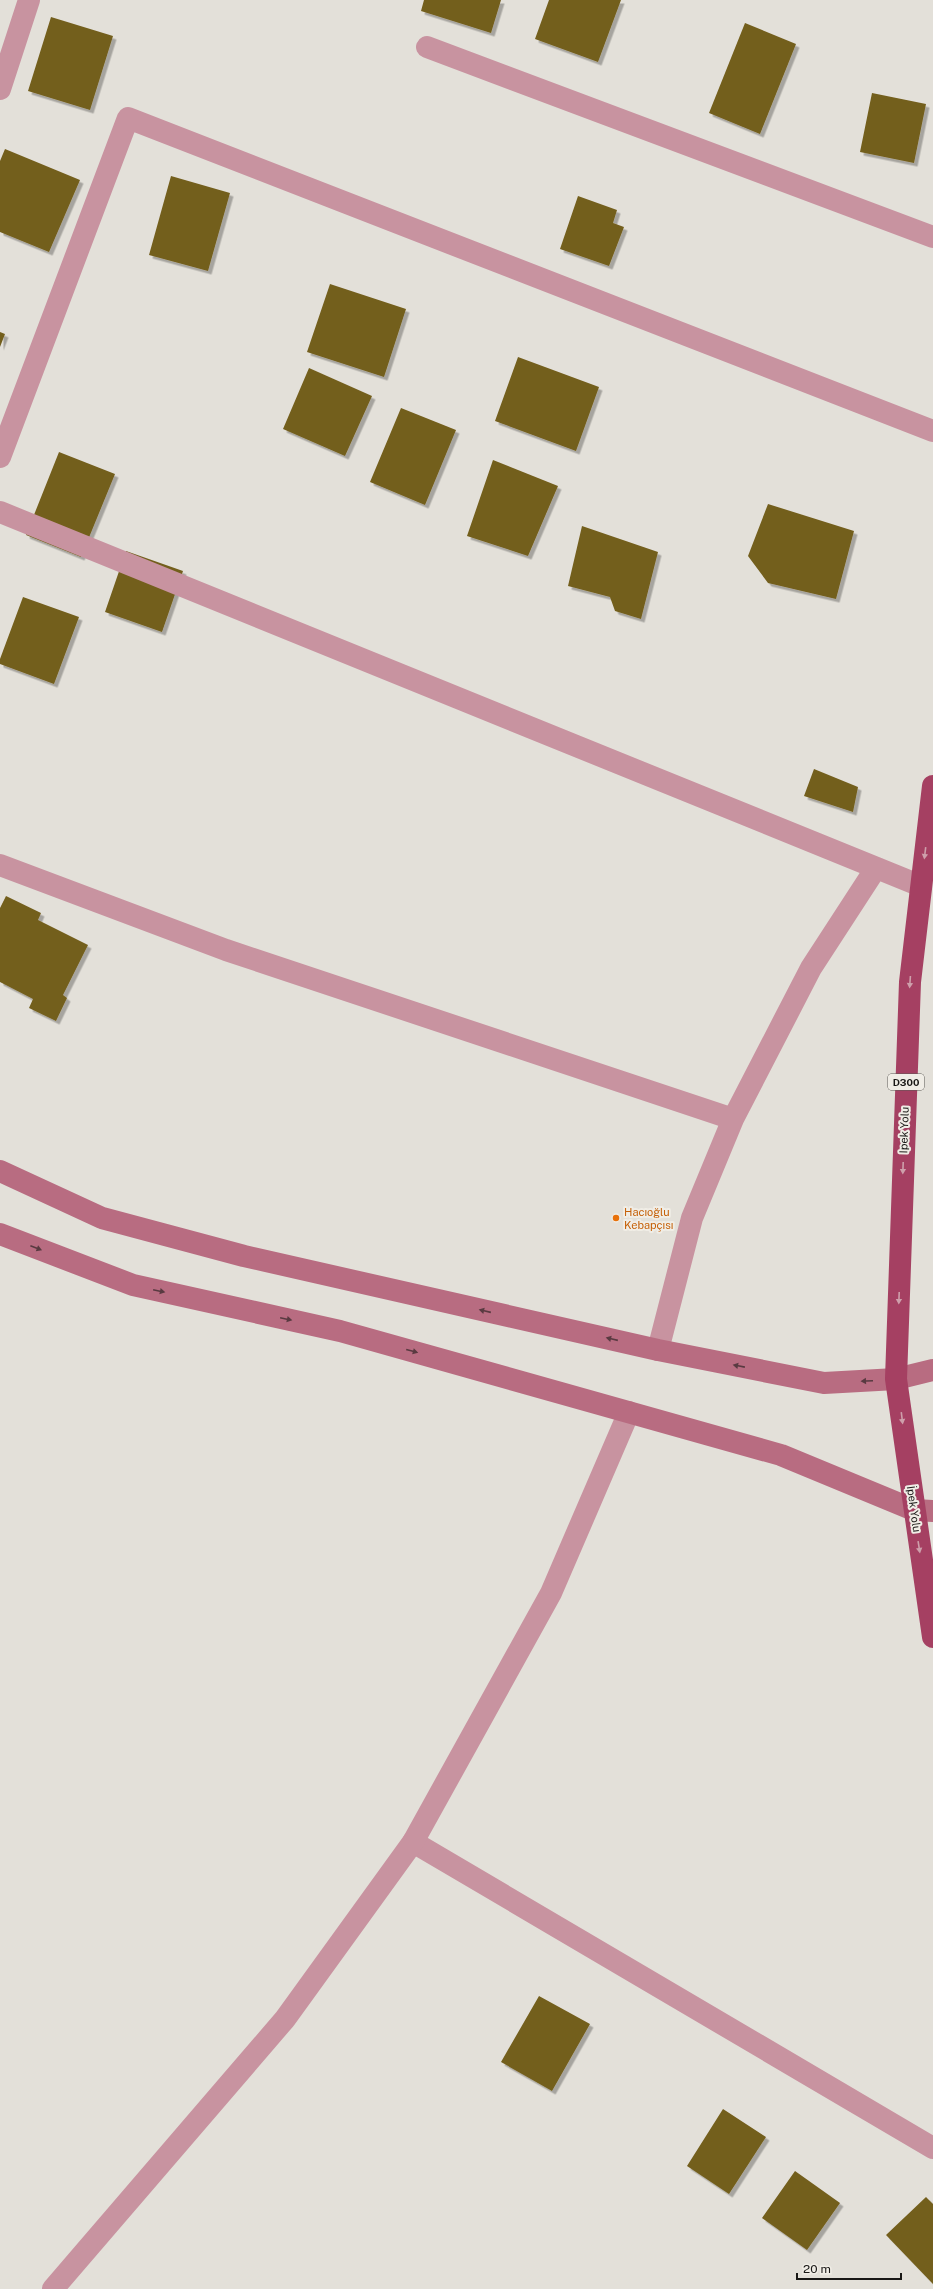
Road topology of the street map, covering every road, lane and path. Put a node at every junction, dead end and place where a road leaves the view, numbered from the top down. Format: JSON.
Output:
{"nodes":[{"id":1,"x":29,"y":0,"type":"edge"},
{"id":2,"x":427,"y":47,"type":"dead end"},
{"id":3,"x":0,"y":89,"type":"edge"},
{"id":4,"x":933,"y":237,"type":"edge"},
{"id":5,"x":933,"y":431,"type":"edge"},
{"id":6,"x":0,"y":457,"type":"edge"},
{"id":7,"x":0,"y":512,"type":"edge"},
{"id":8,"x":933,"y":786,"type":"edge"},
{"id":9,"x":0,"y":866,"type":"edge"},
{"id":10,"x":876,"y":868,"type":"junction"},
{"id":11,"x":921,"y":886,"type":"junction"},
{"id":12,"x":733,"y":1119,"type":"junction"},
{"id":13,"x":0,"y":1171,"type":"edge"},
{"id":14,"x":0,"y":1234,"type":"edge"},
{"id":15,"x":658,"y":1350,"type":"junction"},
{"id":16,"x":933,"y":1370,"type":"edge"},
{"id":17,"x":896,"y":1379,"type":"junction"},
{"id":18,"x":629,"y":1412,"type":"junction"},
{"id":19,"x":923,"y":1510,"type":"edge"},
{"id":20,"x":933,"y":1638,"type":"edge"},
{"id":21,"x":413,"y":1842,"type":"junction"},
{"id":22,"x":933,"y":2148,"type":"edge"},
{"id":23,"x":53,"y":2289,"type":"edge"}],
"edges":[{"from":1,"to":3,"type":"street"},
{"from":2,"to":4,"type":"street"},
{"from":5,"to":6,"type":"street"},
{"from":7,"to":10,"type":"street"},
{"from":8,"to":11,"type":"highway","name":"Ipek Yolu","number":"D300","one_way":true},
{"from":9,"to":12,"type":"street"},
{"from":10,"to":11,"type":"street"},
{"from":10,"to":12,"type":"street"},
{"from":11,"to":17,"type":"highway","name":"Ipek Yolu","number":"D300","one_way":true},
{"from":12,"to":15,"type":"street"},
{"from":15,"to":13,"type":"main road","one_way":true},
{"from":14,"to":18,"type":"main road","one_way":true},
{"from":17,"to":15,"type":"main road","one_way":true},
{"from":16,"to":17,"type":"main road"},
{"from":17,"to":19,"type":"highway","name":"İpek Yolu","number":"D300","one_way":true},
{"from":18,"to":19,"type":"main road"},
{"from":18,"to":21,"type":"street"},
{"from":19,"to":20,"type":"highway","name":"İpek Yolu","number":"D300","one_way":true},
{"from":21,"to":22,"type":"street"},
{"from":21,"to":23,"type":"street"}]}
